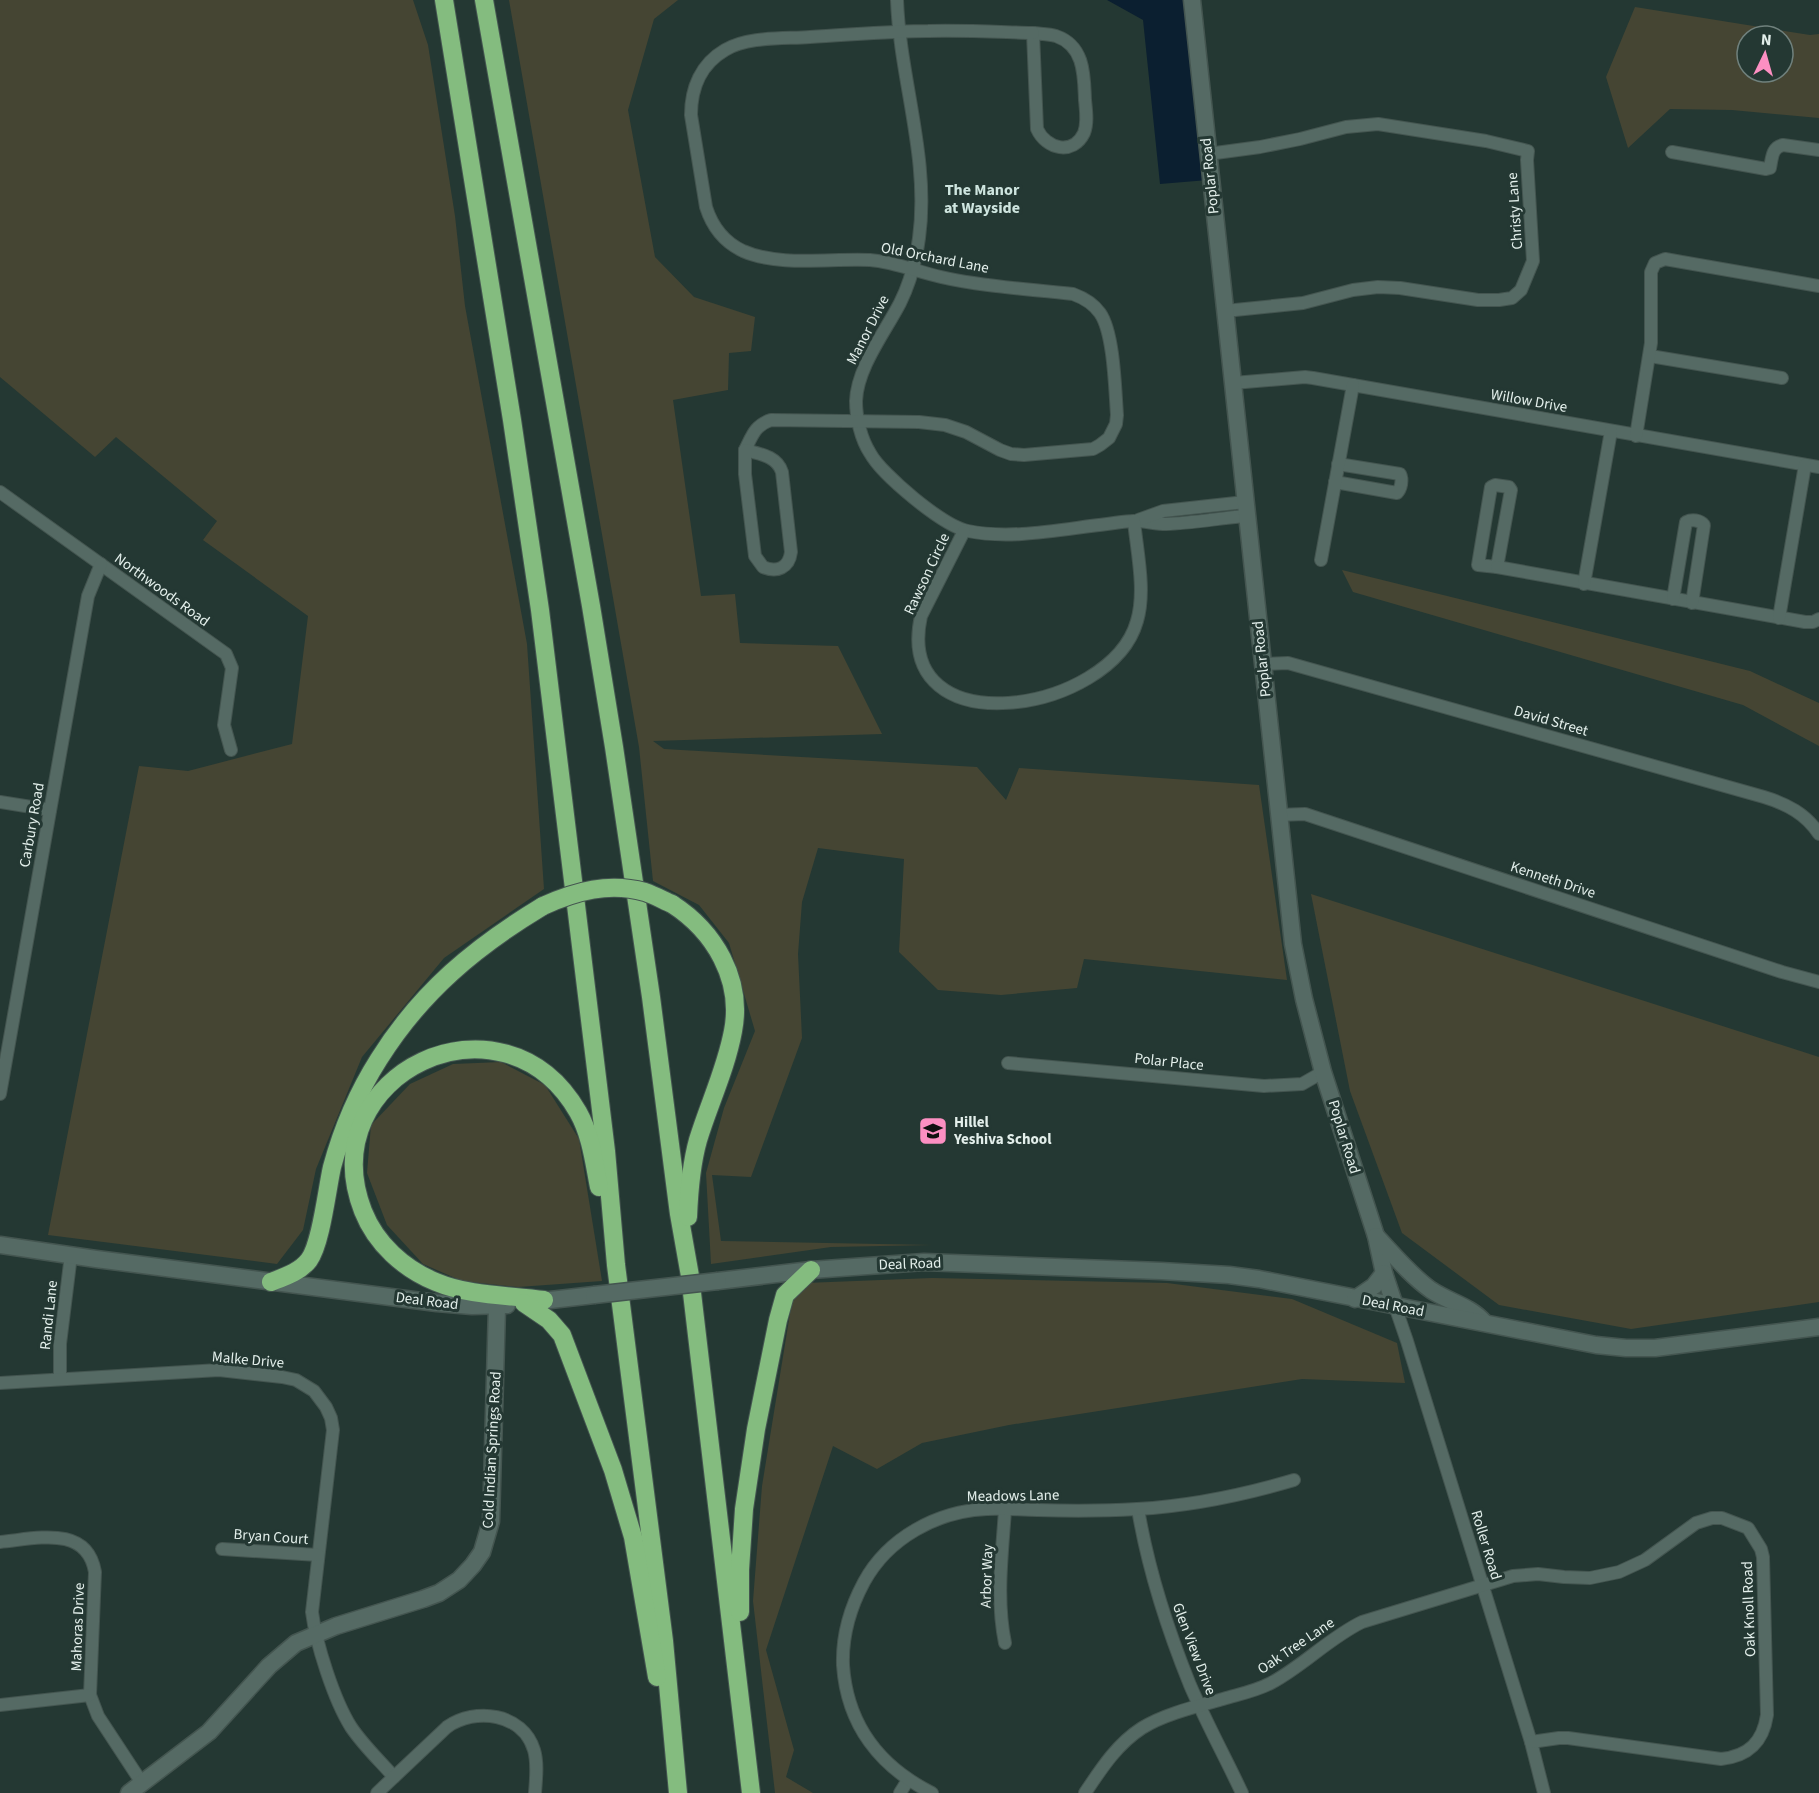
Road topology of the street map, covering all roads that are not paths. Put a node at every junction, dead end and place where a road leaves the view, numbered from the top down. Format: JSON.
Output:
{"nodes":[{"id":1,"x":444,"y":0,"type":"edge"},
{"id":2,"x":484,"y":0,"type":"edge"},
{"id":3,"x":897,"y":0,"type":"edge"},
{"id":4,"x":1192,"y":0,"type":"edge"},
{"id":5,"x":899,"y":32,"type":"junction"},
{"id":6,"x":1033,"y":33,"type":"junction"},
{"id":7,"x":1819,"y":150,"type":"edge"},
{"id":8,"x":1672,"y":152,"type":"dead end"},
{"id":9,"x":1208,"y":154,"type":"junction"},
{"id":10,"x":912,"y":269,"type":"junction"},
{"id":11,"x":1819,"y":286,"type":"edge"},
{"id":12,"x":1225,"y":311,"type":"junction"},
{"id":13,"x":1650,"y":356,"type":"junction"},
{"id":14,"x":1782,"y":378,"type":"dead end"},
{"id":15,"x":1233,"y":384,"type":"junction"},
{"id":16,"x":1353,"y":385,"type":"junction"},
{"id":17,"x":859,"y":421,"type":"junction"},
{"id":18,"x":1611,"y":431,"type":"junction"},
{"id":19,"x":1636,"y":436,"type":"junction"},
{"id":20,"x":746,"y":450,"type":"junction"},
{"id":21,"x":1338,"y":464,"type":"junction"},
{"id":22,"x":1805,"y":465,"type":"junction"},
{"id":23,"x":1819,"y":467,"type":"edge"},
{"id":24,"x":1335,"y":482,"type":"junction"},
{"id":25,"x":0,"y":492,"type":"edge"},
{"id":26,"x":1246,"y":509,"type":"junction"},
{"id":27,"x":1134,"y":521,"type":"junction"},
{"id":28,"x":964,"y":531,"type":"junction"},
{"id":29,"x":1321,"y":560,"type":"dead end"},
{"id":30,"x":101,"y":564,"type":"junction"},
{"id":31,"x":1497,"y":567,"type":"junction"},
{"id":32,"x":1584,"y":584,"type":"junction"},
{"id":33,"x":1673,"y":599,"type":"junction"},
{"id":34,"x":1692,"y":603,"type":"junction"},
{"id":35,"x":1779,"y":618,"type":"junction"},
{"id":36,"x":1819,"y":619,"type":"edge"},
{"id":37,"x":1263,"y":664,"type":"junction"},
{"id":38,"x":231,"y":750,"type":"dead end"},
{"id":39,"x":0,"y":802,"type":"edge"},
{"id":40,"x":50,"y":810,"type":"junction"},
{"id":41,"x":1278,"y":815,"type":"junction"},
{"id":42,"x":1819,"y":834,"type":"edge"},
{"id":43,"x":1819,"y":982,"type":"edge"},
{"id":44,"x":1008,"y":1063,"type":"dead end"},
{"id":45,"x":1323,"y":1071,"type":"junction"},
{"id":46,"x":0,"y":1094,"type":"edge"},
{"id":47,"x":1376,"y":1236,"type":"junction"},
{"id":48,"x":0,"y":1245,"type":"edge"},
{"id":49,"x":687,"y":1254,"type":"junction"},
{"id":50,"x":71,"y":1255,"type":"junction"},
{"id":51,"x":616,"y":1264,"type":"junction"},
{"id":52,"x":811,"y":1270,"type":"junction"},
{"id":53,"x":1384,"y":1273,"type":"junction"},
{"id":54,"x":271,"y":1282,"type":"junction"},
{"id":55,"x":1355,"y":1299,"type":"junction"},
{"id":56,"x":544,"y":1300,"type":"junction"},
{"id":57,"x":524,"y":1303,"type":"junction"},
{"id":58,"x":1395,"y":1306,"type":"junction"},
{"id":59,"x":497,"y":1307,"type":"junction"},
{"id":60,"x":1486,"y":1324,"type":"junction"},
{"id":61,"x":1819,"y":1327,"type":"edge"},
{"id":62,"x":60,"y":1379,"type":"junction"},
{"id":63,"x":0,"y":1383,"type":"edge"},
{"id":64,"x":1294,"y":1480,"type":"dead end"},
{"id":65,"x":1138,"y":1509,"type":"junction"},
{"id":66,"x":1005,"y":1510,"type":"junction"},
{"id":67,"x":0,"y":1542,"type":"edge"},
{"id":68,"x":222,"y":1549,"type":"dead end"},
{"id":69,"x":318,"y":1555,"type":"junction"},
{"id":70,"x":1482,"y":1585,"type":"junction"},
{"id":71,"x":316,"y":1633,"type":"junction"},
{"id":72,"x":1005,"y":1643,"type":"dead end"},
{"id":73,"x":737,"y":1667,"type":"junction"},
{"id":74,"x":90,"y":1695,"type":"junction"},
{"id":75,"x":0,"y":1705,"type":"edge"},
{"id":76,"x":1200,"y":1706,"type":"junction"},
{"id":77,"x":1531,"y":1742,"type":"junction"},
{"id":78,"x":394,"y":1777,"type":"junction"},
{"id":79,"x":908,"y":1780,"type":"junction"},
{"id":80,"x":136,"y":1788,"type":"edge"},
{"id":81,"x":377,"y":1793,"type":"edge"},
{"id":82,"x":535,"y":1793,"type":"edge"},
{"id":83,"x":678,"y":1793,"type":"edge"},
{"id":84,"x":751,"y":1793,"type":"edge"},
{"id":85,"x":900,"y":1793,"type":"edge"},
{"id":86,"x":932,"y":1793,"type":"edge"},
{"id":87,"x":1085,"y":1793,"type":"edge"},
{"id":88,"x":1242,"y":1793,"type":"edge"},
{"id":89,"x":1544,"y":1793,"type":"edge"}],
"edges":[{"from":1,"to":51,"type":"highway"},
{"from":2,"to":49,"type":"highway"},
{"from":3,"to":5,"type":"street","name":"Manor Drive"},
{"from":4,"to":9,"type":"street","name":"Poplar Road"},
{"from":5,"to":6,"type":"street","name":"Old Orchard Lane"},
{"from":5,"to":10,"type":"street","name":"Manor Drive"},
{"from":5,"to":10,"type":"street","name":"Old Orchard Lane"},
{"from":6,"to":6,"type":"street","name":"Old Orchard Lane"},
{"from":7,"to":8,"type":"street"},
{"from":9,"to":12,"type":"street","name":"Poplar Road"},
{"from":9,"to":12,"type":"street","name":"Christy Lane"},
{"from":10,"to":17,"type":"street","name":"Manor Drive"},
{"from":10,"to":17,"type":"street","name":"Old Orchard Lane"},
{"from":11,"to":13,"type":"street"},
{"from":12,"to":15,"type":"street","name":"Poplar Road"},
{"from":13,"to":14,"type":"street"},
{"from":13,"to":19,"type":"street"},
{"from":15,"to":16,"type":"street","name":"Willow Drive"},
{"from":15,"to":26,"type":"street","name":"Poplar Road"},
{"from":16,"to":18,"type":"street","name":"Willow Drive"},
{"from":16,"to":21,"type":"street"},
{"from":17,"to":20,"type":"street","name":"Old Orchard Lane"},
{"from":17,"to":28,"type":"street","name":"Manor Drive"},
{"from":18,"to":19,"type":"street","name":"Willow Drive"},
{"from":18,"to":32,"type":"street"},
{"from":19,"to":22,"type":"street","name":"Willow Drive"},
{"from":20,"to":20,"type":"street","name":"Old Orchard Lane"},
{"from":21,"to":24,"type":"street"},
{"from":21,"to":24,"type":"street"},
{"from":22,"to":23,"type":"street","name":"Willow Drive"},
{"from":22,"to":35,"type":"street"},
{"from":24,"to":29,"type":"street"},
{"from":25,"to":30,"type":"street","name":"Northwoods Road"},
{"from":26,"to":27,"type":"street","name":"Manor Drive"},
{"from":26,"to":37,"type":"street","name":"Poplar Road"},
{"from":27,"to":28,"type":"street","name":"Manor Drive"},
{"from":27,"to":28,"type":"street","name":"Rawson Circle"},
{"from":30,"to":38,"type":"street","name":"Northwoods Road"},
{"from":30,"to":40,"type":"street","name":"Carbury Road"},
{"from":31,"to":31,"type":"street"},
{"from":31,"to":32,"type":"street"},
{"from":32,"to":33,"type":"street"},
{"from":33,"to":34,"type":"street"},
{"from":33,"to":34,"type":"street"},
{"from":34,"to":35,"type":"street"},
{"from":35,"to":36,"type":"street"},
{"from":37,"to":41,"type":"street","name":"Poplar Road"},
{"from":37,"to":42,"type":"street","name":"David Street"},
{"from":39,"to":40,"type":"street"},
{"from":40,"to":46,"type":"street","name":"Carbury Road"},
{"from":41,"to":43,"type":"street","name":"Kenneth Drive"},
{"from":41,"to":45,"type":"street","name":"Poplar Road"},
{"from":44,"to":45,"type":"street","name":"Polar Place"},
{"from":45,"to":47,"type":"street","name":"Poplar Road"},
{"from":47,"to":53,"type":"street","name":"Poplar Road"},
{"from":47,"to":60,"type":"street"},
{"from":48,"to":50,"type":"street","name":"Deal Road"},
{"from":49,"to":54,"type":"highway","bridge":true},
{"from":49,"to":73,"type":"highway"},
{"from":50,"to":54,"type":"street","name":"Deal Road"},
{"from":50,"to":62,"type":"street","name":"Randi Lane"},
{"from":51,"to":56,"type":"highway"},
{"from":51,"to":83,"type":"highway"},
{"from":52,"to":55,"type":"street","name":"Deal Road"},
{"from":52,"to":56,"type":"street","name":"Deal Road","bridge":true},
{"from":52,"to":73,"type":"highway"},
{"from":53,"to":55,"type":"street"},
{"from":53,"to":58,"type":"street","name":"Poplar Road"},
{"from":54,"to":59,"type":"street","name":"Deal Road"},
{"from":55,"to":58,"type":"street","name":"Deal Road"},
{"from":56,"to":57,"type":"street","name":"Deal Road"},
{"from":57,"to":59,"type":"street","name":"Deal Road"},
{"from":57,"to":83,"type":"highway"},
{"from":58,"to":60,"type":"street","name":"Deal Road"},
{"from":58,"to":70,"type":"street","name":"Roller Road"},
{"from":59,"to":71,"type":"street","name":"Cold Indian Springs Road"},
{"from":60,"to":61,"type":"street","name":"Deal Road"},
{"from":62,"to":63,"type":"street","name":"Malke Drive"},
{"from":62,"to":69,"type":"street","name":"Malke Drive"},
{"from":64,"to":65,"type":"street","name":"Meadows Lane"},
{"from":65,"to":66,"type":"street","name":"Meadows Lane"},
{"from":65,"to":76,"type":"street","name":"Glen View Drive"},
{"from":66,"to":72,"type":"street","name":"Arbor Way"},
{"from":66,"to":79,"type":"street","name":"Meadows Lane"},
{"from":67,"to":74,"type":"street","name":"Mahoras Drive"},
{"from":68,"to":69,"type":"street","name":"Bryan Court"},
{"from":69,"to":71,"type":"street","name":"Malke Drive"},
{"from":70,"to":76,"type":"street","name":"Oak Tree Lane"},
{"from":70,"to":77,"type":"street","name":"Roller Road"},
{"from":70,"to":77,"type":"street","name":"Oak Knoll Road"},
{"from":71,"to":78,"type":"street","name":"Malke Drive"},
{"from":71,"to":80,"type":"street","name":"Cold Indian Springs Road"},
{"from":73,"to":84,"type":"highway"},
{"from":74,"to":75,"type":"street"},
{"from":74,"to":80,"type":"street","name":"Mahoras Drive"},
{"from":76,"to":87,"type":"street","name":"Oak Tree Lane"},
{"from":76,"to":88,"type":"street","name":"Glen View Drive"},
{"from":77,"to":89,"type":"street","name":"Roller Road"},
{"from":78,"to":81,"type":"street"},
{"from":78,"to":82,"type":"street"},
{"from":79,"to":85,"type":"street"},
{"from":79,"to":86,"type":"street","name":"Meadows Lane"}]}
